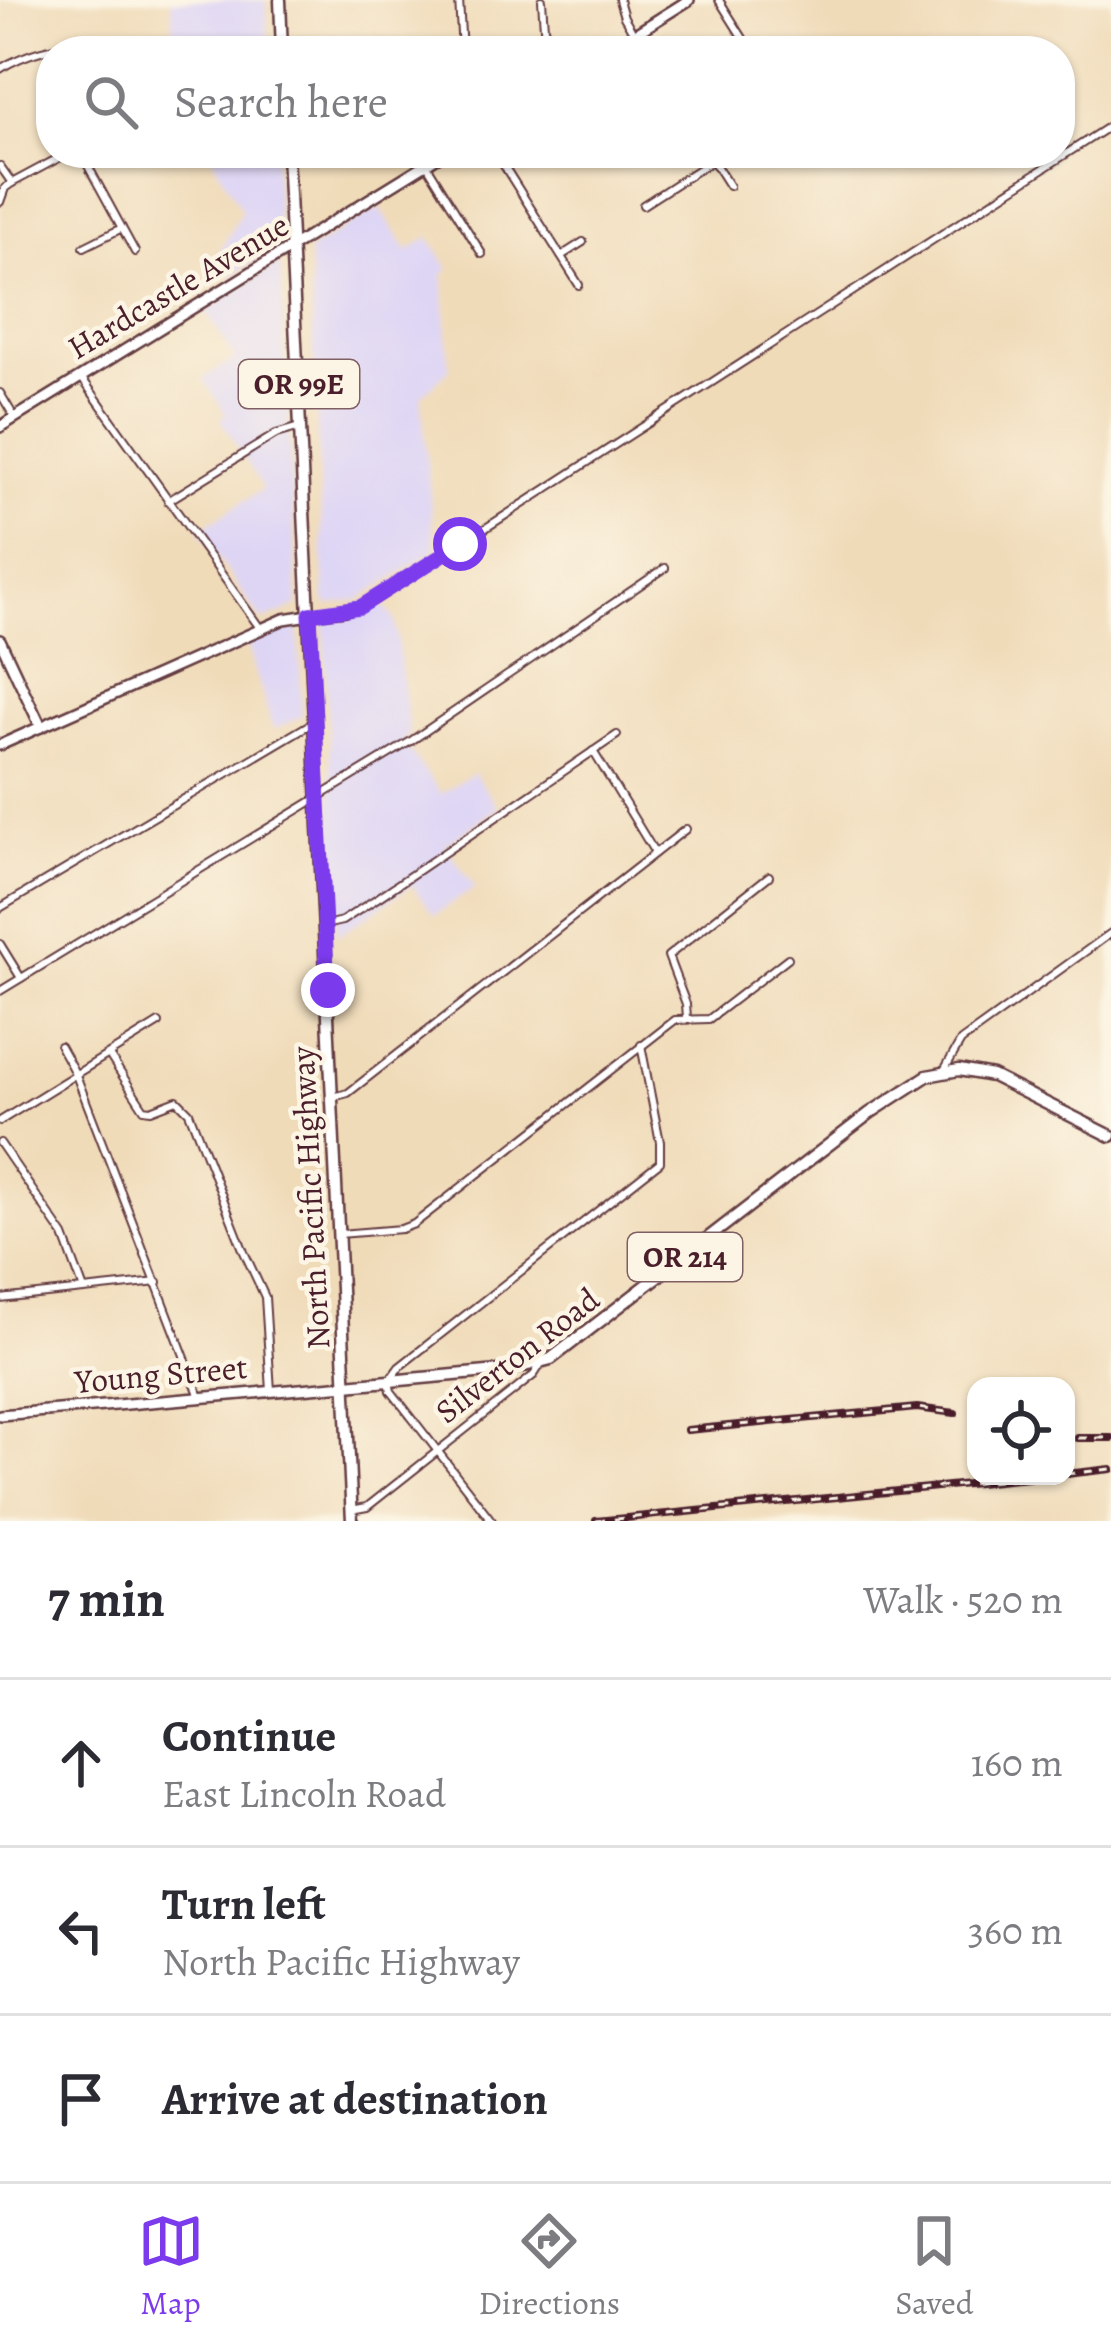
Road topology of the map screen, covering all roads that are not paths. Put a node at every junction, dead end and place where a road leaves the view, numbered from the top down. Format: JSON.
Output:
{"nodes":[{"id":1,"x":280,"y":0,"type":"edge"},
{"id":2,"x":459,"y":0,"type":"edge"},
{"id":3,"x":542,"y":0,"type":"edge"},
{"id":4,"x":619,"y":0,"type":"edge"},
{"id":5,"x":689,"y":0,"type":"edge"},
{"id":6,"x":719,"y":0,"type":"edge"},
{"id":7,"x":634,"y":35,"type":"joint"},
{"id":8,"x":281,"y":36,"type":"edge"},
{"id":9,"x":461,"y":36,"type":"edge"},
{"id":10,"x":548,"y":36,"type":"edge"},
{"id":11,"x":742,"y":36,"type":"edge"},
{"id":12,"x":36,"y":51,"type":"edge"},
{"id":13,"x":0,"y":70,"type":"edge"},
{"id":14,"x":1111,"y":125,"type":"edge"},
{"id":15,"x":1075,"y":148,"type":"edge"},
{"id":16,"x":0,"y":166,"type":"edge"},
{"id":17,"x":40,"y":168,"type":"edge"},
{"id":18,"x":89,"y":168,"type":"edge"},
{"id":19,"x":288,"y":168,"type":"edge"},
{"id":20,"x":420,"y":168,"type":"edge"},
{"id":21,"x":428,"y":168,"type":"edge"},
{"id":22,"x":505,"y":168,"type":"edge"},
{"id":23,"x":694,"y":168,"type":"edge"},
{"id":24,"x":718,"y":168,"type":"edge"},
{"id":25,"x":1044,"y":168,"type":"edge"},
{"id":26,"x":12,"y":183,"type":"junction"},
{"id":27,"x":729,"y":186,"type":"dead end"},
{"id":28,"x":0,"y":202,"type":"edge"},
{"id":29,"x":643,"y":205,"type":"dead end"},
{"id":30,"x":122,"y":228,"type":"junction"},
{"id":31,"x":584,"y":242,"type":"dead end"},
{"id":32,"x":84,"y":247,"type":"dead end"},
{"id":33,"x":292,"y":248,"type":"junction"},
{"id":34,"x":135,"y":252,"type":"dead end"},
{"id":35,"x":482,"y":254,"type":"dead end"},
{"id":36,"x":561,"y":256,"type":"junction"},
{"id":37,"x":579,"y":285,"type":"dead end"},
{"id":38,"x":81,"y":377,"type":"junction"},
{"id":39,"x":0,"y":393,"type":"edge"},
{"id":40,"x":15,"y":418,"type":"junction"},
{"id":41,"x":0,"y":427,"type":"edge"},
{"id":42,"x":301,"y":427,"type":"junction"},
{"id":43,"x":168,"y":501,"type":"junction"},
{"id":44,"x":665,"y":568,"type":"dead end"},
{"id":45,"x":310,"y":614,"type":"junction"},
{"id":46,"x":261,"y":629,"type":"junction"},
{"id":47,"x":0,"y":640,"type":"edge"},
{"id":48,"x":315,"y":722,"type":"junction"},
{"id":49,"x":41,"y":727,"type":"junction"},
{"id":50,"x":616,"y":734,"type":"dead end"},
{"id":51,"x":0,"y":745,"type":"edge"},
{"id":52,"x":593,"y":751,"type":"junction"},
{"id":53,"x":319,"y":799,"type":"junction"},
{"id":54,"x":686,"y":829,"type":"dead end"},
{"id":55,"x":655,"y":853,"type":"junction"},
{"id":56,"x":769,"y":876,"type":"dead end"},
{"id":57,"x":0,"y":908,"type":"edge"},
{"id":58,"x":325,"y":926,"type":"junction"},
{"id":59,"x":1111,"y":933,"type":"edge"},
{"id":60,"x":0,"y":944,"type":"edge"},
{"id":61,"x":788,"y":958,"type":"dead end"},
{"id":62,"x":21,"y":979,"type":"junction"},
{"id":63,"x":0,"y":991,"type":"edge"},
{"id":64,"x":687,"y":1018,"type":"junction"},
{"id":65,"x":159,"y":1023,"type":"dead end"},
{"id":66,"x":641,"y":1045,"type":"junction"},
{"id":67,"x":60,"y":1046,"type":"dead end"},
{"id":68,"x":110,"y":1055,"type":"junction"},
{"id":69,"x":943,"y":1072,"type":"junction"},
{"id":70,"x":76,"y":1075,"type":"junction"},
{"id":71,"x":332,"y":1097,"type":"junction"},
{"id":72,"x":0,"y":1121,"type":"edge"},
{"id":73,"x":1111,"y":1136,"type":"edge"},
{"id":74,"x":0,"y":1143,"type":"edge"},
{"id":75,"x":339,"y":1234,"type":"junction"},
{"id":76,"x":158,"y":1282,"type":"junction"},
{"id":77,"x":84,"y":1290,"type":"junction"},
{"id":78,"x":0,"y":1299,"type":"edge"},
{"id":79,"x":542,"y":1364,"type":"junction"},
{"id":80,"x":389,"y":1381,"type":"junction"},
{"id":81,"x":346,"y":1385,"type":"junction"},
{"id":82,"x":272,"y":1391,"type":"junction"},
{"id":83,"x":200,"y":1397,"type":"junction"},
{"id":84,"x":0,"y":1415,"type":"edge"},
{"id":85,"x":438,"y":1451,"type":"junction"},
{"id":86,"x":352,"y":1515,"type":"edge"},
{"id":87,"x":492,"y":1521,"type":"edge"}],
"edges":[{"from":1,"to":8,"type":"main road"},
{"from":2,"to":9,"type":"street"},
{"from":3,"to":10,"type":"street"},
{"from":4,"to":7,"type":"street"},
{"from":5,"to":7,"type":"street"},
{"from":6,"to":11,"type":"street"},
{"from":12,"to":13,"type":"street"},
{"from":14,"to":15,"type":"street"},
{"from":16,"to":26,"type":"street"},
{"from":17,"to":26,"type":"street"},
{"from":18,"to":30,"type":"street"},
{"from":19,"to":33,"type":"main road","name":"North Pacific Highway","number":"OR 99E"},
{"from":20,"to":33,"type":"street","name":"Hardcastle Avenue"},
{"from":21,"to":35,"type":"street"},
{"from":22,"to":36,"type":"street"},
{"from":23,"to":29,"type":"street"},
{"from":24,"to":27,"type":"street"},
{"from":25,"to":45,"type":"street"},
{"from":26,"to":28,"type":"street"},
{"from":30,"to":32,"type":"street"},
{"from":30,"to":34,"type":"street"},
{"from":31,"to":36,"type":"street"},
{"from":33,"to":38,"type":"street","name":"Hardcastle Avenue"},
{"from":33,"to":42,"type":"main road","name":"North Pacific Highway","number":"OR 99E"},
{"from":36,"to":37,"type":"street"},
{"from":38,"to":40,"type":"street","name":"Hardcastle Avenue"},
{"from":38,"to":43,"type":"street"},
{"from":39,"to":40,"type":"street"},
{"from":40,"to":41,"type":"street","name":"Hardcastle Avenue"},
{"from":42,"to":43,"type":"street"},
{"from":42,"to":45,"type":"main road","name":"North Pacific Highway","number":"OR 99E"},
{"from":43,"to":46,"type":"street"},
{"from":44,"to":53,"type":"street"},
{"from":45,"to":46,"type":"street"},
{"from":45,"to":48,"type":"main road","name":"North Pacific Highway","number":"OR 99E"},
{"from":46,"to":49,"type":"street"},
{"from":47,"to":49,"type":"street"},
{"from":48,"to":53,"type":"main road","name":"North Pacific Highway","number":"OR 99E"},
{"from":48,"to":57,"type":"street"},
{"from":49,"to":51,"type":"street"},
{"from":50,"to":52,"type":"street"},
{"from":52,"to":55,"type":"street"},
{"from":52,"to":58,"type":"street"},
{"from":53,"to":58,"type":"main road","name":"North Pacific Highway","number":"OR 99E"},
{"from":53,"to":62,"type":"street"},
{"from":54,"to":55,"type":"street"},
{"from":55,"to":71,"type":"street"},
{"from":56,"to":64,"type":"street"},
{"from":58,"to":71,"type":"main road","name":"North Pacific Highway","number":"OR 99E"},
{"from":59,"to":69,"type":"street"},
{"from":60,"to":62,"type":"street"},
{"from":61,"to":64,"type":"street"},
{"from":62,"to":63,"type":"street"},
{"from":64,"to":66,"type":"street"},
{"from":65,"to":68,"type":"street"},
{"from":66,"to":75,"type":"street"},
{"from":66,"to":80,"type":"street"},
{"from":67,"to":70,"type":"street"},
{"from":68,"to":70,"type":"street"},
{"from":68,"to":82,"type":"street"},
{"from":69,"to":73,"type":"main road"},
{"from":69,"to":79,"type":"main road","name":"Silverton Road","number":"OR 214"},
{"from":70,"to":72,"type":"street"},
{"from":70,"to":76,"type":"street"},
{"from":71,"to":75,"type":"main road","name":"North Pacific Highway","number":"OR 99E"},
{"from":74,"to":77,"type":"street"},
{"from":75,"to":81,"type":"main road","name":"North Pacific Highway","number":"OR 99E"},
{"from":76,"to":77,"type":"street"},
{"from":76,"to":83,"type":"street"},
{"from":77,"to":78,"type":"street"},
{"from":79,"to":80,"type":"main road","name":"Young Street","number":"OR 214"},
{"from":79,"to":85,"type":"street","name":"Silverton Road"},
{"from":80,"to":81,"type":"main road","name":"Young Street","number":"OR 214"},
{"from":80,"to":85,"type":"street"},
{"from":81,"to":82,"type":"street","name":"Young Street"},
{"from":81,"to":86,"type":"main road","name":"North Pacific Highway","number":"OR 99E"},
{"from":82,"to":83,"type":"street","name":"Young Street"},
{"from":83,"to":84,"type":"street","name":"Young Street"},
{"from":85,"to":86,"type":"street","name":"Silverton Road"},
{"from":85,"to":87,"type":"street"}]}
